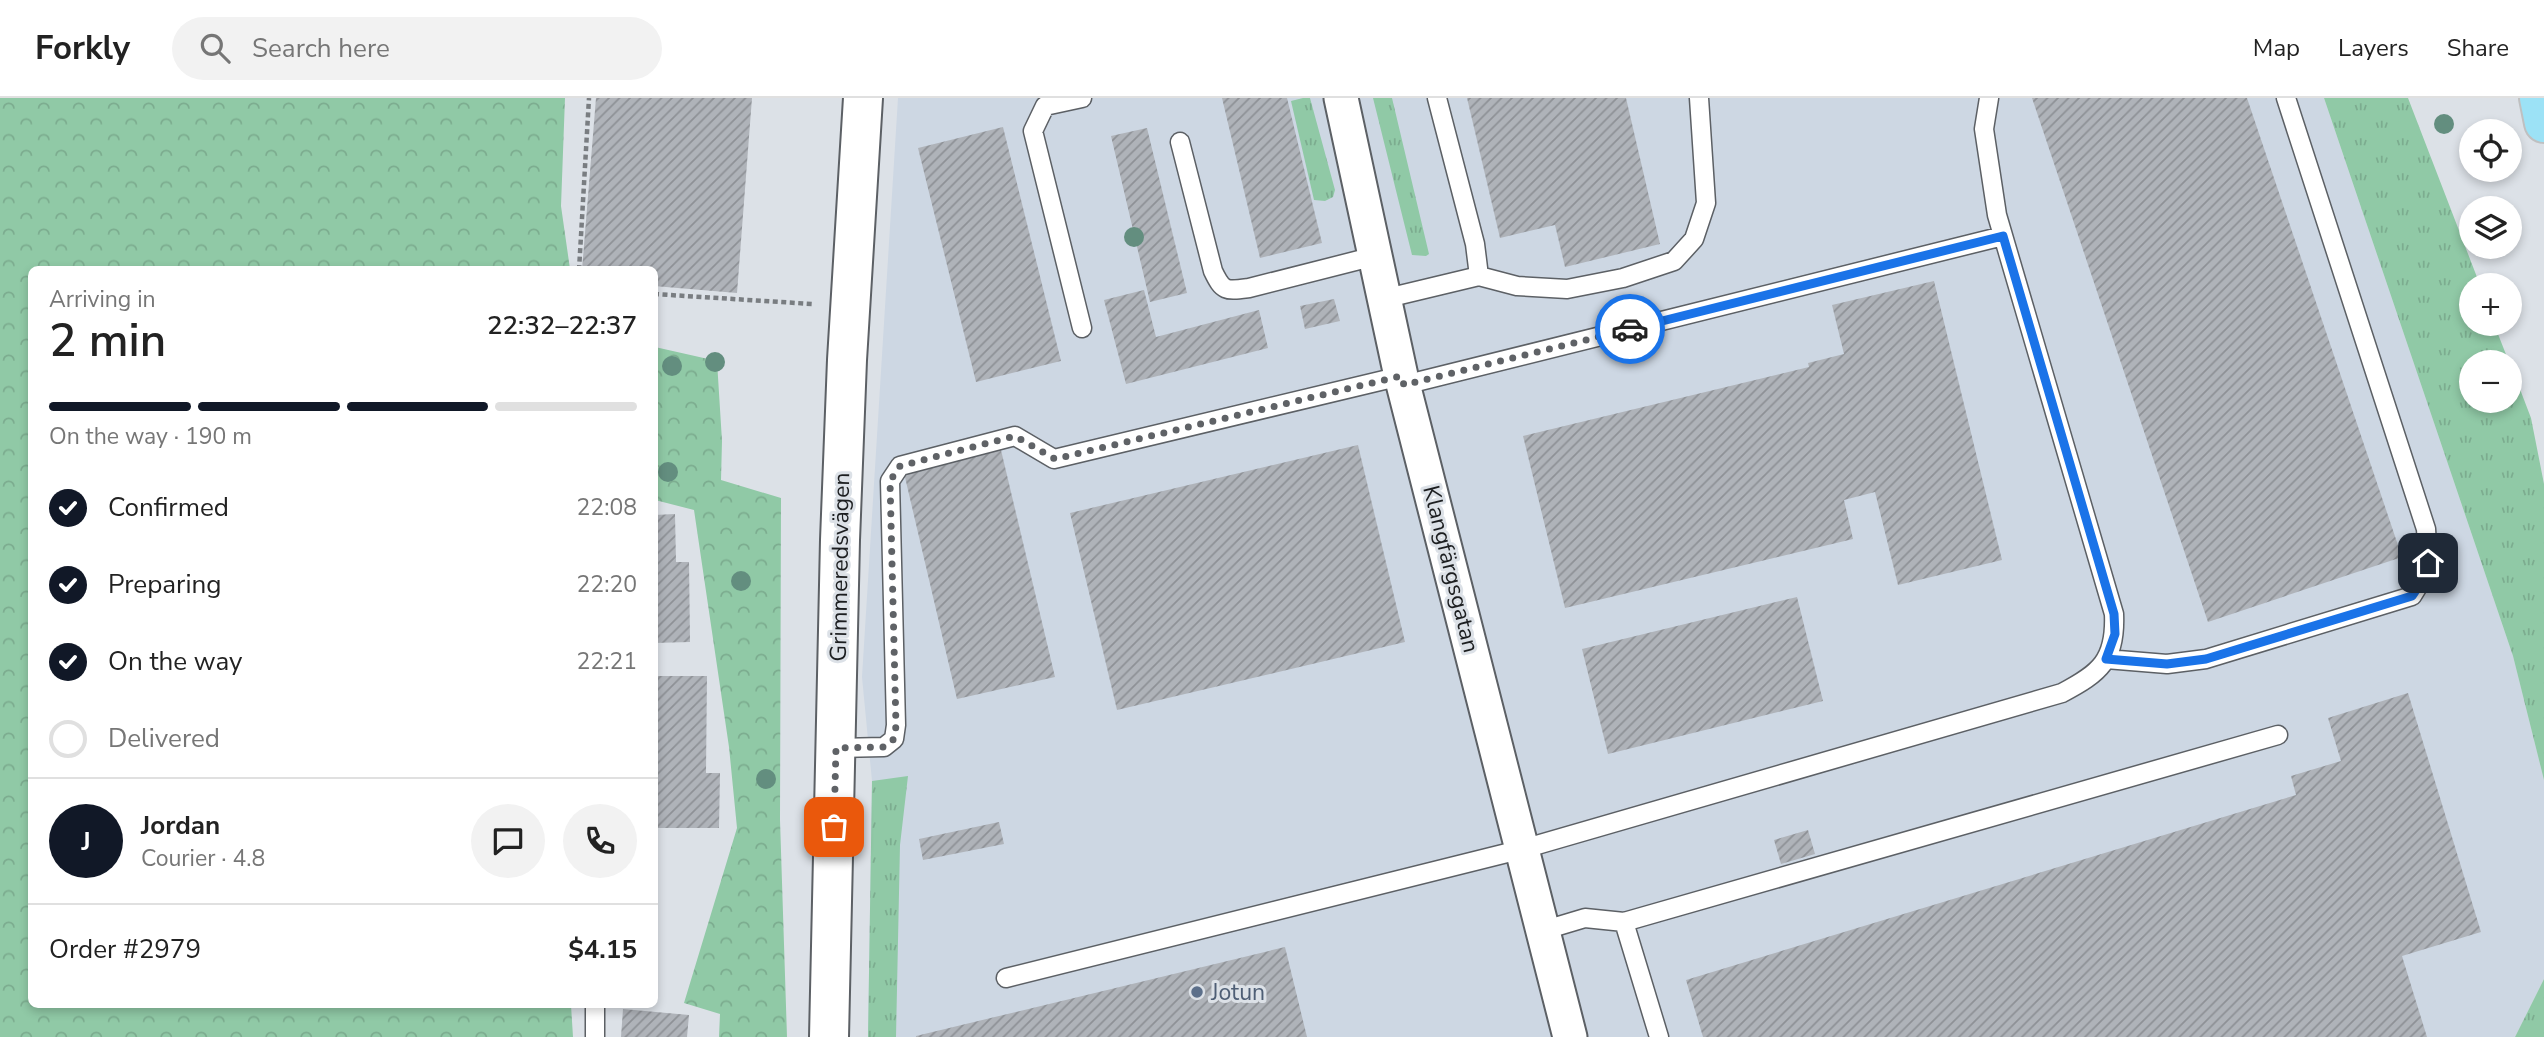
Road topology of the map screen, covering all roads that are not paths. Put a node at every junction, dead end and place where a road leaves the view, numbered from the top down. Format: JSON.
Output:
{"nodes":[{"id":1,"x":863,"y":98,"type":"edge"},
{"id":2,"x":1082,"y":98,"type":"edge"},
{"id":3,"x":1341,"y":98,"type":"edge"},
{"id":4,"x":1437,"y":98,"type":"edge"},
{"id":5,"x":1699,"y":98,"type":"edge"},
{"id":6,"x":1989,"y":98,"type":"edge"},
{"id":7,"x":2286,"y":98,"type":"edge"},
{"id":8,"x":2539,"y":98,"type":"edge"},
{"id":9,"x":2544,"y":123,"type":"edge"},
{"id":10,"x":1180,"y":142,"type":"dead end"},
{"id":11,"x":2003,"y":236,"type":"junction"},
{"id":12,"x":1374,"y":256,"type":"junction"},
{"id":13,"x":1479,"y":276,"type":"junction"},
{"id":14,"x":1383,"y":299,"type":"junction"},
{"id":15,"x":1082,"y":328,"type":"dead end"},
{"id":16,"x":1403,"y":380,"type":"junction"},
{"id":17,"x":2106,"y":659,"type":"junction"},
{"id":18,"x":2278,"y":735,"type":"dead end"},
{"id":19,"x":836,"y":748,"type":"junction"},
{"id":20,"x":1523,"y":849,"type":"junction"},
{"id":21,"x":1624,"y":922,"type":"junction"},
{"id":22,"x":1545,"y":930,"type":"junction"},
{"id":23,"x":1006,"y":978,"type":"dead end"},
{"id":24,"x":595,"y":1008,"type":"edge"},
{"id":25,"x":595,"y":1037,"type":"edge"},
{"id":26,"x":829,"y":1037,"type":"edge"},
{"id":27,"x":1570,"y":1037,"type":"edge"},
{"id":28,"x":1659,"y":1037,"type":"edge"}],
"edges":[{"from":1,"to":19,"type":"street","name":"Grimmeredsvägen"},
{"from":2,"to":15,"type":"lane"},
{"from":3,"to":12,"type":"street","name":"Klangfärgsgatan"},
{"from":4,"to":13,"type":"lane"},
{"from":5,"to":13,"type":"lane"},
{"from":6,"to":11,"type":"lane"},
{"from":7,"to":17,"type":"lane"},
{"from":8,"to":9,"type":"highway"},
{"from":10,"to":12,"type":"lane"},
{"from":11,"to":16,"type":"lane"},
{"from":11,"to":17,"type":"lane"},
{"from":12,"to":14,"type":"street","name":"Klangfärgsgatan"},
{"from":13,"to":14,"type":"lane"},
{"from":14,"to":16,"type":"street","name":"Klangfärgsgatan"},
{"from":16,"to":19,"type":"lane"},
{"from":16,"to":20,"type":"street","name":"Klangfärgsgatan"},
{"from":17,"to":20,"type":"lane"},
{"from":18,"to":21,"type":"lane"},
{"from":19,"to":26,"type":"street","name":"Grimmeredsvägen"},
{"from":20,"to":22,"type":"street","name":"Klangfärgsgatan"},
{"from":20,"to":23,"type":"lane"},
{"from":21,"to":22,"type":"lane"},
{"from":21,"to":28,"type":"lane"},
{"from":22,"to":27,"type":"street","name":"Klangfärgsgatan"},
{"from":24,"to":25,"type":"lane"}]}
